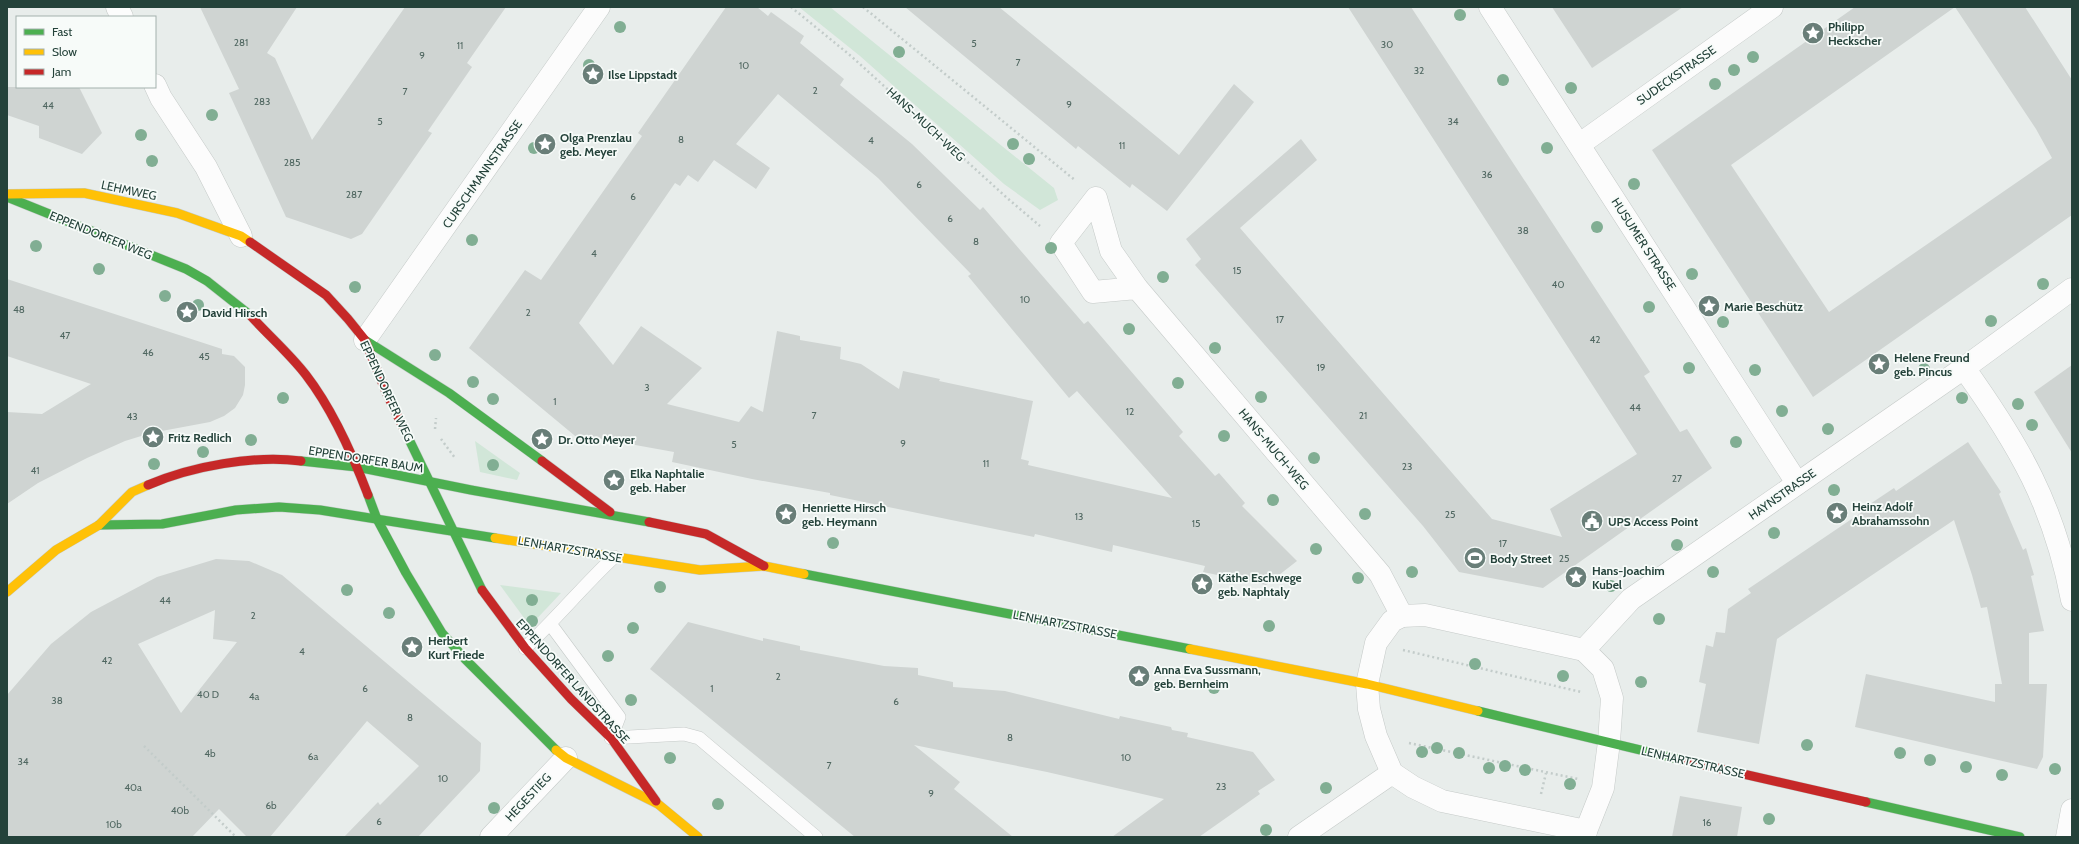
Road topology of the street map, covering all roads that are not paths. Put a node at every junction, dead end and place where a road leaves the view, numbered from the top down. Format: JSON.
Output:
{"nodes":[{"id":1,"x":117,"y":7,"type":"edge"},
{"id":2,"x":599,"y":7,"type":"edge"},
{"id":3,"x":1490,"y":7,"type":"edge"},
{"id":4,"x":1772,"y":7,"type":"edge"},
{"id":5,"x":122,"y":16,"type":"edge"},
{"id":6,"x":156,"y":87,"type":"edge"},
{"id":7,"x":1580,"y":144,"type":"junction"},
{"id":8,"x":7,"y":194,"type":"edge"},
{"id":9,"x":7,"y":197,"type":"edge"},
{"id":10,"x":241,"y":236,"type":"junction"},
{"id":11,"x":1137,"y":288,"type":"junction"},
{"id":12,"x":2072,"y":289,"type":"edge"},
{"id":13,"x":364,"y":340,"type":"junction"},
{"id":14,"x":1964,"y":368,"type":"junction"},
{"id":15,"x":357,"y":467,"type":"junction"},
{"id":16,"x":432,"y":482,"type":"junction"},
{"id":17,"x":1798,"y":483,"type":"junction"},
{"id":18,"x":612,"y":514,"type":"junction"},
{"id":19,"x":377,"y":518,"type":"junction"},
{"id":20,"x":99,"y":525,"type":"junction"},
{"id":21,"x":452,"y":530,"type":"junction"},
{"id":22,"x":614,"y":557,"type":"junction"},
{"id":23,"x":764,"y":566,"type":"junction"},
{"id":24,"x":7,"y":592,"type":"edge"},
{"id":25,"x":2072,"y":600,"type":"edge"},
{"id":26,"x":1402,"y":616,"type":"junction"},
{"id":27,"x":551,"y":625,"type":"junction"},
{"id":28,"x":525,"y":648,"type":"junction"},
{"id":29,"x":1584,"y":650,"type":"junction"},
{"id":30,"x":1367,"y":684,"type":"junction"},
{"id":31,"x":611,"y":738,"type":"junction"},
{"id":32,"x":1610,"y":742,"type":"junction"},
{"id":33,"x":566,"y":758,"type":"junction"},
{"id":34,"x":1392,"y":773,"type":"junction"},
{"id":35,"x":658,"y":804,"type":"junction"},
{"id":36,"x":2072,"y":810,"type":"edge"},
{"id":37,"x":1585,"y":834,"type":"edge"},
{"id":38,"x":491,"y":837,"type":"edge"},
{"id":39,"x":698,"y":837,"type":"edge"},
{"id":40,"x":816,"y":837,"type":"edge"},
{"id":41,"x":1299,"y":837,"type":"edge"},
{"id":42,"x":2020,"y":837,"type":"edge"},
{"id":43,"x":2067,"y":837,"type":"edge"}],
"edges":[{"from":1,"to":5,"type":"street"},
{"from":2,"to":13,"type":"street","name":"CURSCHMANNSTRASSE"},
{"from":3,"to":7,"type":"street","name":"HUSUMER STRASSE"},
{"from":4,"to":7,"type":"street","name":"SUDECKSTRASSE"},
{"from":6,"to":10,"type":"street","name":"EPPENDORFER WEG"},
{"from":7,"to":17,"type":"street","name":"HUSUMER STRASSE"},
{"from":8,"to":10,"type":"main road","name":"LEHMWEG"},
{"from":9,"to":15,"type":"main road","name":"EPPENDORFER WEG"},
{"from":10,"to":13,"type":"main road","name":"EPPENDORFER WEG"},
{"from":11,"to":11,"type":"street","name":"HANS-MUCH-WEG"},
{"from":11,"to":26,"type":"street","name":"HANS-MUCH-WEG"},
{"from":12,"to":14,"type":"street","name":"HAYNSTRASSE"},
{"from":13,"to":16,"type":"main road","name":"EPPENDORFER WEG"},
{"from":13,"to":18,"type":"main road"},
{"from":14,"to":17,"type":"street","name":"HAYNSTRASSE"},
{"from":14,"to":25,"type":"street"},
{"from":15,"to":16,"type":"main road","name":"EPPENDORFER BAUM"},
{"from":15,"to":19,"type":"main road","name":"EPPENDORFER WEG"},
{"from":15,"to":20,"type":"main road","name":"EPPENDORFER BAUM"},
{"from":16,"to":18,"type":"main road","name":"LENHARTZSTRASSE"},
{"from":16,"to":21,"type":"main road","name":"EPPENDORFER WEG"},
{"from":17,"to":29,"type":"street","name":"HAYNSTRASSE"},
{"from":18,"to":23,"type":"main road","name":"LENHARTZSTRASSE"},
{"from":19,"to":20,"type":"main road","name":"EPPENDORFER BAUM"},
{"from":19,"to":21,"type":"main road","name":"LENHARTZSTRASSE"},
{"from":19,"to":33,"type":"main road","name":"EPPENDORFER LANDSTRASSE"},
{"from":20,"to":24,"type":"main road","name":"EPPENDORFER BAUM"},
{"from":21,"to":22,"type":"main road","name":"LENHARTZSTRASSE"},
{"from":21,"to":28,"type":"main road","name":"EPPENDORFER LANDSTRASSE"},
{"from":22,"to":23,"type":"main road","name":"LENHARTZSTRASSE"},
{"from":22,"to":27,"type":"lane"},
{"from":23,"to":30,"type":"main road","name":"LENHARTZSTRASSE"},
{"from":26,"to":29,"type":"street"},
{"from":26,"to":30,"type":"street"},
{"from":27,"to":28,"type":"lane"},
{"from":27,"to":31,"type":"lane"},
{"from":28,"to":31,"type":"main road","name":"EPPENDORFER LANDSTRASSE"},
{"from":29,"to":32,"type":"street"},
{"from":30,"to":32,"type":"main road","name":"LENHARTZSTRASSE"},
{"from":30,"to":34,"type":"street"},
{"from":31,"to":35,"type":"main road","name":"EPPENDORFER LANDSTRASSE"},
{"from":31,"to":40,"type":"lane"},
{"from":32,"to":37,"type":"street"},
{"from":32,"to":42,"type":"main road","name":"LENHARTZSTRASSE"},
{"from":33,"to":35,"type":"main road","name":"EPPENDORFER LANDSTRASSE"},
{"from":33,"to":38,"type":"street","name":"HEGESTIEG"},
{"from":34,"to":37,"type":"street"},
{"from":34,"to":41,"type":"street"},
{"from":35,"to":39,"type":"main road","name":"EPPENDORFER LANDSTRASSE"},
{"from":36,"to":43,"type":"street"}]}
